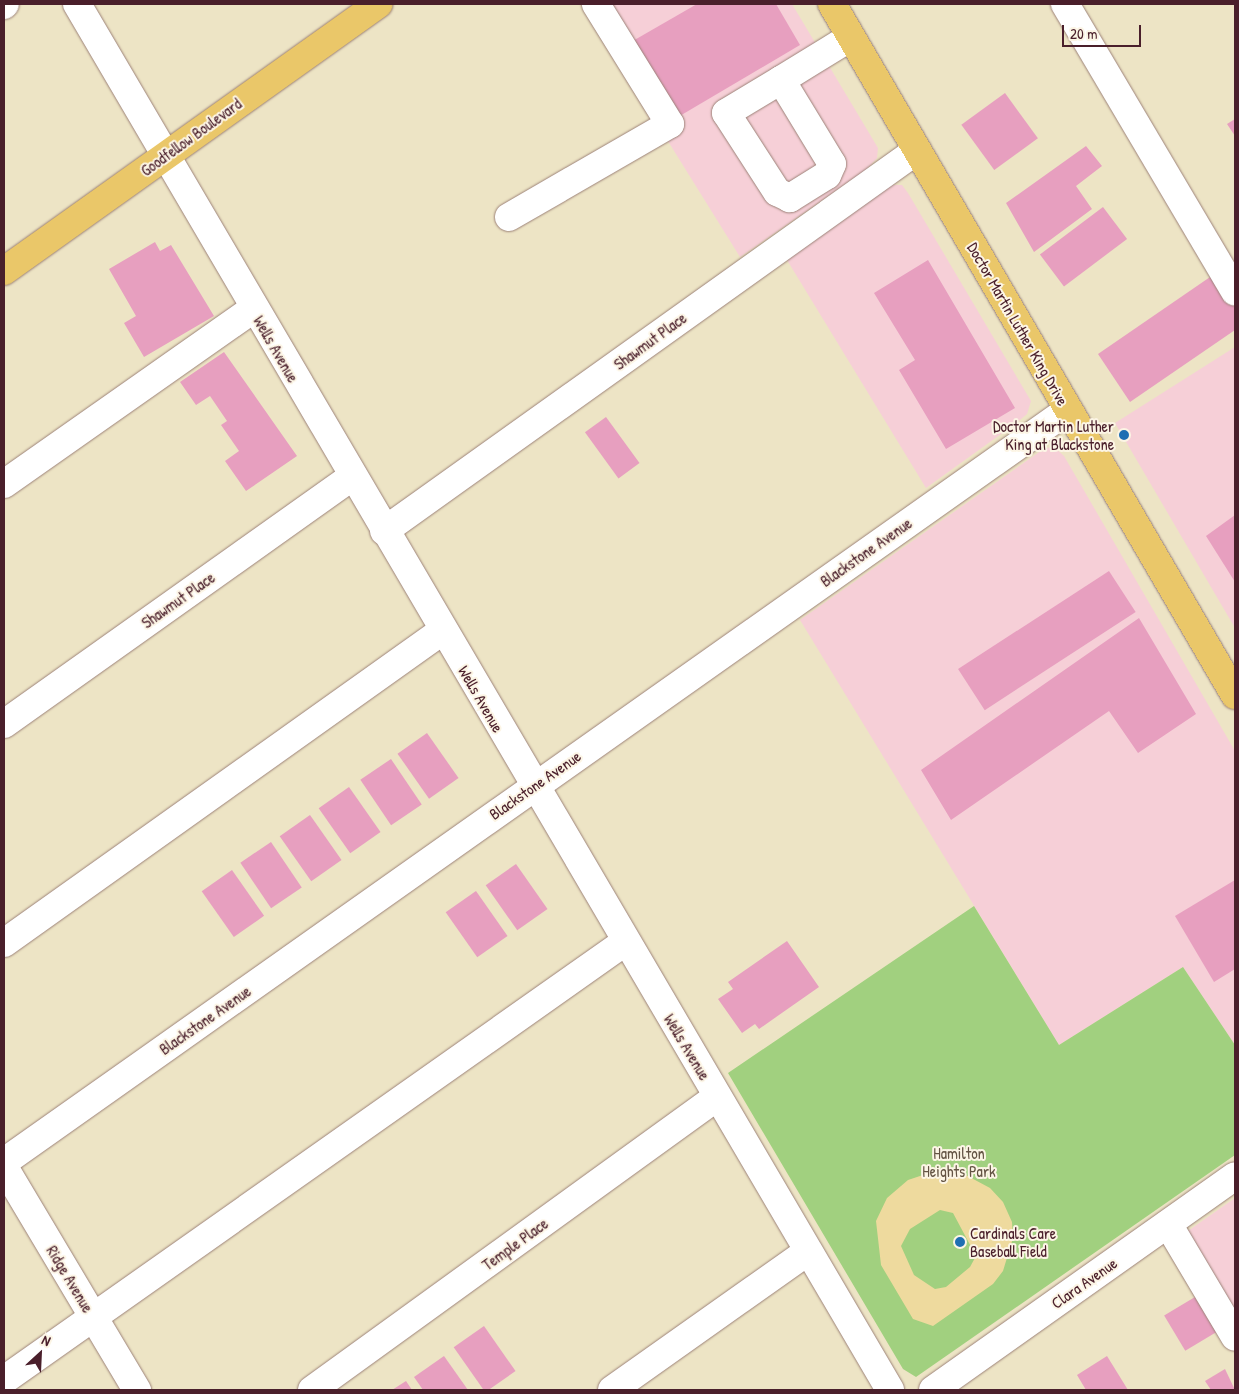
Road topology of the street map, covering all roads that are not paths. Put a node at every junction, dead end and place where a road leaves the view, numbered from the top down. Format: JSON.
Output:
{"nodes":[{"id":1,"x":77,"y":4,"type":"edge"},
{"id":2,"x":378,"y":4,"type":"edge"},
{"id":3,"x":596,"y":4,"type":"edge"},
{"id":4,"x":832,"y":4,"type":"edge"},
{"id":5,"x":1065,"y":4,"type":"edge"},
{"id":6,"x":851,"y":37,"type":"junction"},
{"id":7,"x":781,"y":80,"type":"dead end"},
{"id":8,"x":916,"y":151,"type":"junction"},
{"id":9,"x":164,"y":156,"type":"junction"},
{"id":10,"x":509,"y":217,"type":"dead end"},
{"id":11,"x":4,"y":271,"type":"edge"},
{"id":12,"x":1235,"y":291,"type":"edge"},
{"id":13,"x":253,"y":309,"type":"junction"},
{"id":14,"x":1068,"y":410,"type":"junction"},
{"id":15,"x":352,"y":477,"type":"junction"},
{"id":16,"x":4,"y":484,"type":"edge"},
{"id":17,"x":384,"y":532,"type":"junction"},
{"id":18,"x":442,"y":631,"type":"junction"},
{"id":19,"x":1235,"y":695,"type":"edge"},
{"id":20,"x":4,"y":724,"type":"edge"},
{"id":21,"x":532,"y":787,"type":"junction"},
{"id":22,"x":625,"y":942,"type":"junction"},
{"id":23,"x":4,"y":943,"type":"edge"},
{"id":24,"x":718,"y":1097,"type":"junction"},
{"id":25,"x":4,"y":1162,"type":"edge"},
{"id":26,"x":4,"y":1167,"type":"edge"},
{"id":27,"x":1233,"y":1182,"type":"edge"},
{"id":28,"x":1168,"y":1224,"type":"junction"},
{"id":29,"x":808,"y":1251,"type":"junction"},
{"id":30,"x":93,"y":1317,"type":"junction"},
{"id":31,"x":1235,"y":1337,"type":"edge"},
{"id":32,"x":4,"y":1380,"type":"edge"},
{"id":33,"x":137,"y":1390,"type":"edge"},
{"id":34,"x":312,"y":1390,"type":"edge"},
{"id":35,"x":612,"y":1390,"type":"edge"},
{"id":36,"x":890,"y":1390,"type":"edge"},
{"id":37,"x":933,"y":1390,"type":"edge"}],
"edges":[{"from":1,"to":9,"type":"street","name":"Wells Avenue"},
{"from":2,"to":9,"type":"main road","name":"Goodfellow Boulevard"},
{"from":3,"to":10,"type":"street"},
{"from":4,"to":6,"type":"main road","name":"Doctor Martin Luther King Drive"},
{"from":5,"to":12,"type":"street"},
{"from":6,"to":7,"type":"street"},
{"from":6,"to":8,"type":"main road","name":"Doctor Martin Luther King Drive"},
{"from":8,"to":14,"type":"main road","name":"Doctor Martin Luther King Drive"},
{"from":8,"to":17,"type":"street","name":"Shawmut Place"},
{"from":9,"to":11,"type":"main road","name":"Goodfellow Boulevard"},
{"from":9,"to":13,"type":"street","name":"Wells Avenue"},
{"from":13,"to":15,"type":"street","name":"Wells Avenue"},
{"from":13,"to":16,"type":"street"},
{"from":14,"to":19,"type":"main road","name":"Doctor Martin Luther King Drive"},
{"from":14,"to":21,"type":"street","name":"Blackstone Avenue"},
{"from":15,"to":17,"type":"street","name":"Wells Avenue"},
{"from":15,"to":20,"type":"street","name":"Shawmut Place"},
{"from":17,"to":18,"type":"street","name":"Wells Avenue"},
{"from":18,"to":21,"type":"street","name":"Wells Avenue"},
{"from":18,"to":23,"type":"street"},
{"from":21,"to":22,"type":"street","name":"Wells Avenue"},
{"from":21,"to":25,"type":"street","name":"Blackstone Avenue"},
{"from":22,"to":24,"type":"street","name":"Wells Avenue"},
{"from":22,"to":30,"type":"street"},
{"from":24,"to":29,"type":"street","name":"Wells Avenue"},
{"from":24,"to":34,"type":"street","name":"Temple Place"},
{"from":26,"to":30,"type":"street","name":"Ridge Avenue"},
{"from":27,"to":28,"type":"street","name":"Clara Avenue"},
{"from":28,"to":31,"type":"street"},
{"from":28,"to":37,"type":"street","name":"Clara Avenue"},
{"from":29,"to":35,"type":"street"},
{"from":29,"to":36,"type":"street","name":"Wells Avenue"},
{"from":30,"to":32,"type":"street"},
{"from":30,"to":33,"type":"street","name":"Ridge Avenue"}]}
